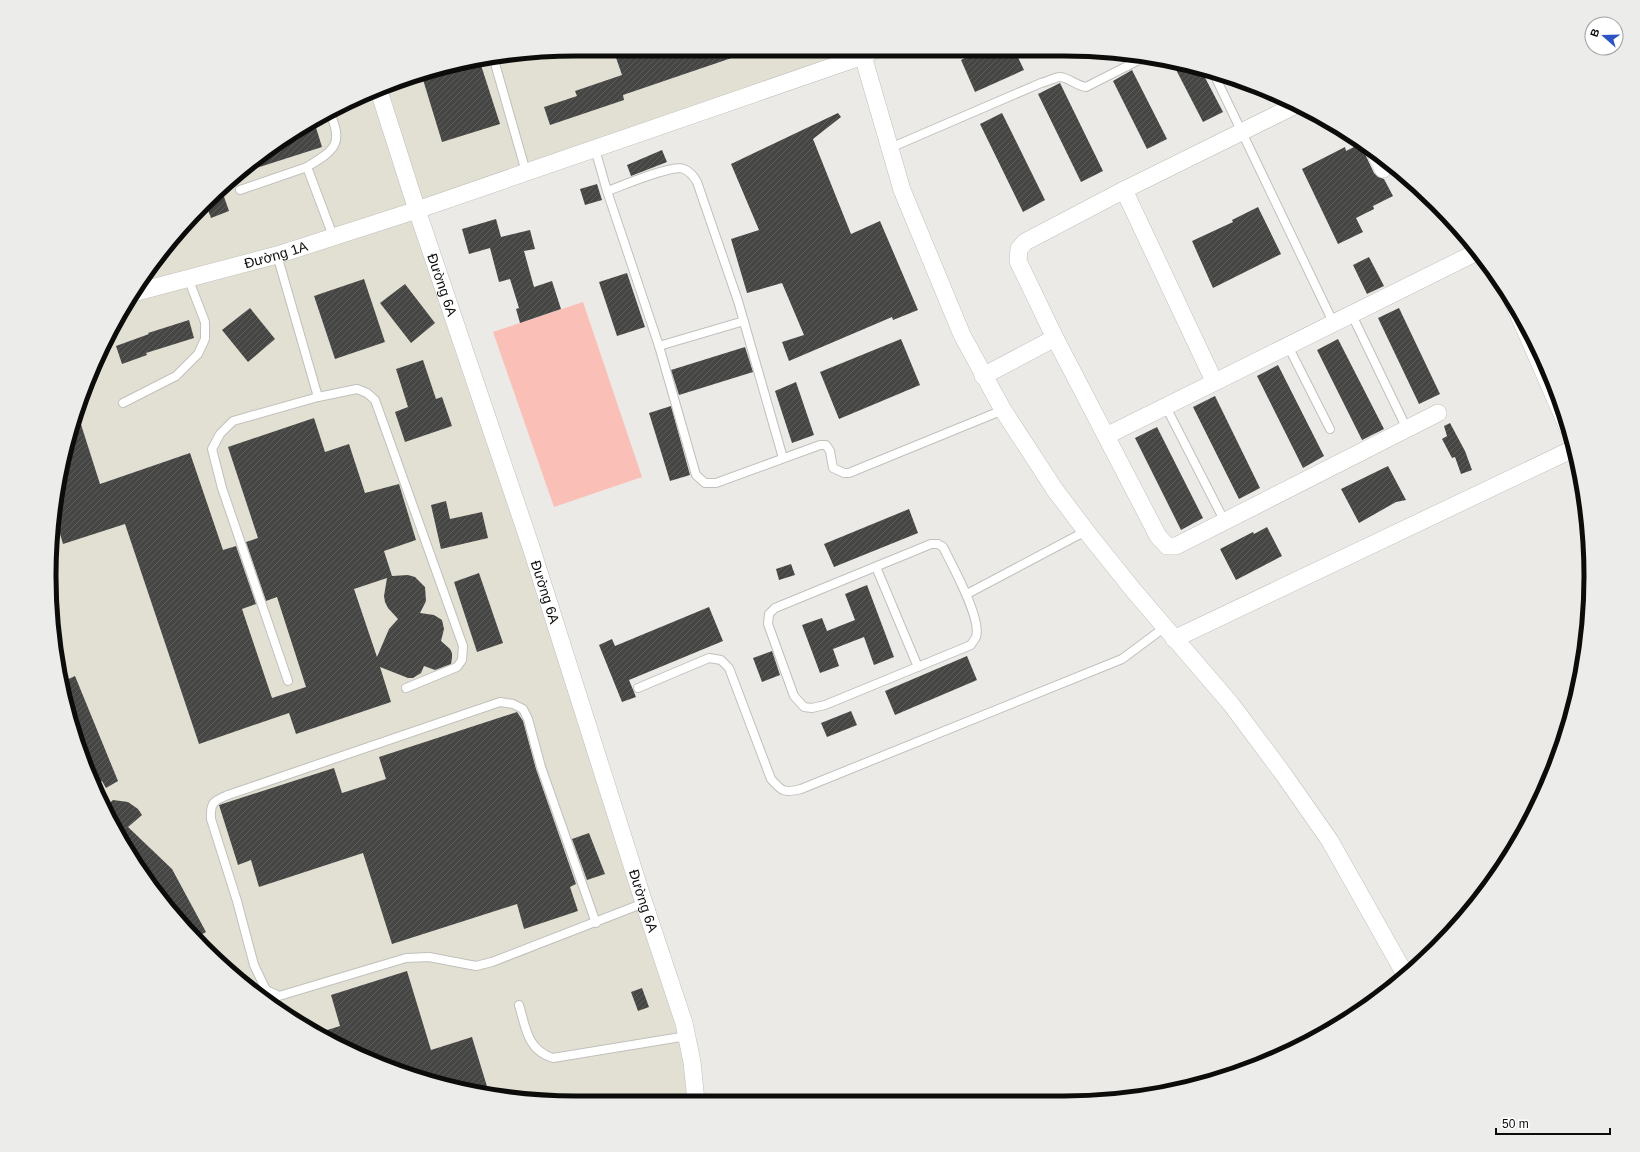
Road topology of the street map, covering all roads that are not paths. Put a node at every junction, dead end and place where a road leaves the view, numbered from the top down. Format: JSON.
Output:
{"nodes":[{"id":1,"x":853,"y":56,"type":"edge"},
{"id":2,"x":868,"y":56,"type":"edge"},
{"id":3,"x":1137,"y":61,"type":"edge"},
{"id":4,"x":495,"y":62,"type":"edge"},
{"id":5,"x":1217,"y":80,"type":"edge"},
{"id":6,"x":380,"y":95,"type":"edge"},
{"id":7,"x":1290,"y":108,"type":"edge"},
{"id":8,"x":332,"y":117,"type":"edge"},
{"id":9,"x":1242,"y":132,"type":"junction"},
{"id":10,"x":890,"y":148,"type":"junction"},
{"id":11,"x":595,"y":149,"type":"junction"},
{"id":12,"x":1380,"y":162,"type":"edge"},
{"id":13,"x":307,"y":167,"type":"junction"},
{"id":14,"x":1383,"y":169,"type":"dead end"},
{"id":15,"x":526,"y":172,"type":"junction"},
{"id":16,"x":240,"y":190,"type":"dead end"},
{"id":17,"x":1124,"y":190,"type":"junction"},
{"id":18,"x":607,"y":192,"type":"junction"},
{"id":19,"x":417,"y":210,"type":"junction"},
{"id":20,"x":333,"y":236,"type":"junction"},
{"id":21,"x":1473,"y":254,"type":"edge"},
{"id":22,"x":277,"y":255,"type":"junction"},
{"id":23,"x":188,"y":278,"type":"junction"},
{"id":24,"x":143,"y":288,"type":"edge"},
{"id":25,"x":1351,"y":313,"type":"junction"},
{"id":26,"x":744,"y":321,"type":"junction"},
{"id":27,"x":1333,"y":322,"type":"junction"},
{"id":28,"x":1055,"y":338,"type":"junction"},
{"id":29,"x":1287,"y":344,"type":"junction"},
{"id":30,"x":659,"y":346,"type":"junction"},
{"id":31,"x":983,"y":376,"type":"junction"},
{"id":32,"x":1214,"y":380,"type":"junction"},
{"id":33,"x":318,"y":397,"type":"junction"},
{"id":34,"x":124,"y":403,"type":"dead end"},
{"id":35,"x":1165,"y":405,"type":"junction"},
{"id":36,"x":1002,"y":410,"type":"junction"},
{"id":37,"x":1438,"y":413,"type":"dead end"},
{"id":38,"x":1407,"y":428,"type":"junction"},
{"id":39,"x":1330,"y":429,"type":"dead end"},
{"id":40,"x":1106,"y":436,"type":"junction"},
{"id":41,"x":1568,"y":451,"type":"edge"},
{"id":42,"x":784,"y":458,"type":"junction"},
{"id":43,"x":1225,"y":522,"type":"junction"},
{"id":44,"x":1086,"y":531,"type":"junction"},
{"id":45,"x":876,"y":567,"type":"junction"},
{"id":46,"x":967,"y":594,"type":"junction"},
{"id":47,"x":1170,"y":633,"type":"junction"},
{"id":48,"x":918,"y":667,"type":"junction"},
{"id":49,"x":288,"y":681,"type":"dead end"},
{"id":50,"x":406,"y":688,"type":"dead end"},
{"id":51,"x":638,"y":688,"type":"dead end"},
{"id":52,"x":644,"y":904,"type":"junction"},
{"id":53,"x":596,"y":923,"type":"junction"},
{"id":54,"x":1403,"y":970,"type":"edge"},
{"id":55,"x":519,"y":1005,"type":"dead end"},
{"id":56,"x":687,"y":1036,"type":"junction"},
{"id":57,"x":695,"y":1096,"type":"edge"}],
"edges":[{"from":1,"to":11,"type":"street","name":"Đường 1A"},
{"from":2,"to":10,"type":"street"},
{"from":3,"to":10,"type":"lane"},
{"from":4,"to":15,"type":"lane"},
{"from":5,"to":9,"type":"lane"},
{"from":6,"to":19,"type":"street","name":"Đường 6A"},
{"from":7,"to":9,"type":"street"},
{"from":8,"to":13,"type":"lane"},
{"from":9,"to":17,"type":"street"},
{"from":9,"to":27,"type":"lane"},
{"from":10,"to":31,"type":"street"},
{"from":11,"to":15,"type":"street","name":"Đường 1A"},
{"from":11,"to":18,"type":"lane"},
{"from":12,"to":14,"type":"street"},
{"from":13,"to":16,"type":"lane"},
{"from":13,"to":20,"type":"lane"},
{"from":15,"to":19,"type":"street","name":"Đường 1A"},
{"from":17,"to":28,"type":"street"},
{"from":17,"to":32,"type":"street"},
{"from":18,"to":26,"type":"lane"},
{"from":18,"to":30,"type":"lane"},
{"from":19,"to":20,"type":"street","name":"Đường 1A"},
{"from":19,"to":52,"type":"street","name":"Đường 6A"},
{"from":20,"to":22,"type":"street","name":"Đường 1A"},
{"from":21,"to":25,"type":"street"},
{"from":22,"to":23,"type":"street","name":"Đường 1A"},
{"from":22,"to":33,"type":"lane"},
{"from":23,"to":24,"type":"street","name":"Đường 1A"},
{"from":23,"to":34,"type":"lane"},
{"from":25,"to":27,"type":"street"},
{"from":25,"to":38,"type":"lane"},
{"from":26,"to":30,"type":"lane"},
{"from":26,"to":42,"type":"lane"},
{"from":27,"to":29,"type":"street"},
{"from":28,"to":31,"type":"street"},
{"from":28,"to":40,"type":"street"},
{"from":29,"to":32,"type":"street"},
{"from":29,"to":39,"type":"lane"},
{"from":30,"to":42,"type":"lane"},
{"from":31,"to":36,"type":"street"},
{"from":32,"to":35,"type":"street"},
{"from":33,"to":49,"type":"lane"},
{"from":33,"to":50,"type":"lane"},
{"from":35,"to":40,"type":"street"},
{"from":35,"to":43,"type":"lane"},
{"from":36,"to":42,"type":"lane"},
{"from":36,"to":44,"type":"street"},
{"from":37,"to":38,"type":"street"},
{"from":38,"to":43,"type":"street"},
{"from":40,"to":43,"type":"street"},
{"from":41,"to":47,"type":"street"},
{"from":44,"to":46,"type":"lane"},
{"from":44,"to":47,"type":"street"},
{"from":45,"to":46,"type":"lane"},
{"from":45,"to":48,"type":"lane"},
{"from":45,"to":48,"type":"lane"},
{"from":46,"to":48,"type":"lane"},
{"from":47,"to":51,"type":"lane"},
{"from":47,"to":54,"type":"street"},
{"from":52,"to":53,"type":"lane"},
{"from":52,"to":56,"type":"street","name":"Đường 6A"},
{"from":53,"to":53,"type":"lane"},
{"from":55,"to":56,"type":"lane"},
{"from":56,"to":57,"type":"street","name":"Đường 6A"}]}
